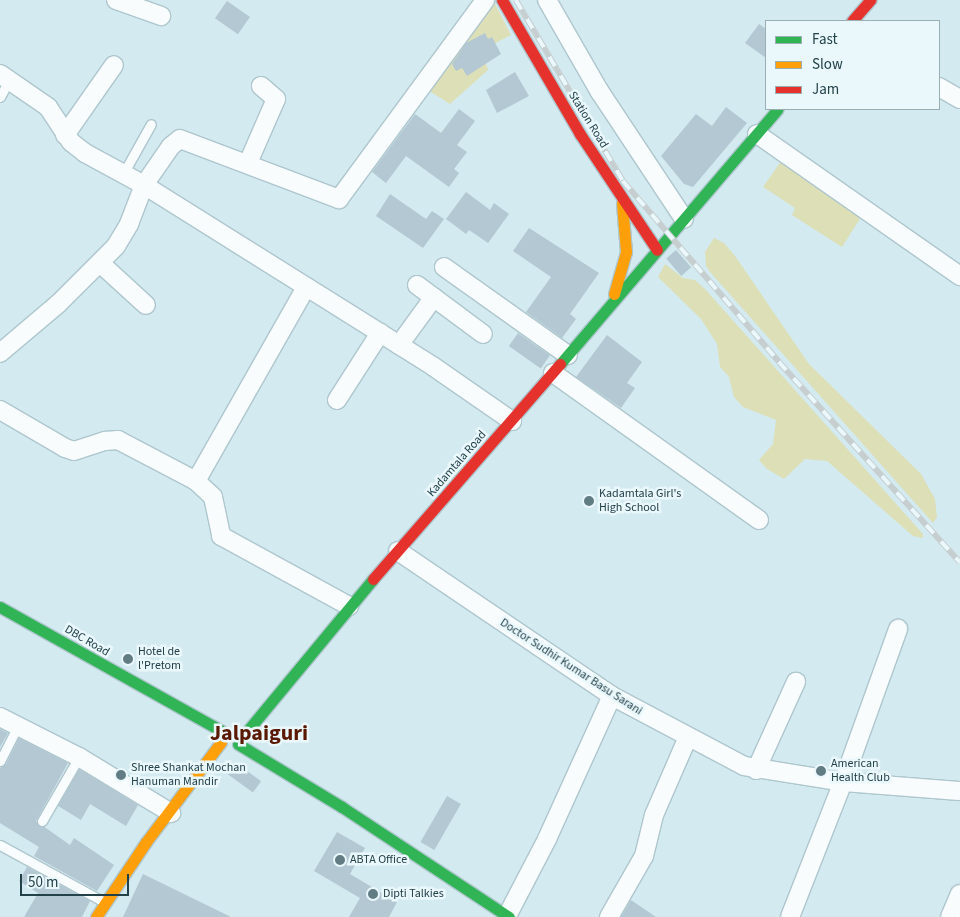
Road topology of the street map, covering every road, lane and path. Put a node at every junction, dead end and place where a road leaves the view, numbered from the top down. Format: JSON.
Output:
{"nodes":[{"id":1,"x":116,"y":0,"type":"edge"},
{"id":2,"x":485,"y":0,"type":"edge"},
{"id":3,"x":502,"y":0,"type":"edge"},
{"id":4,"x":547,"y":0,"type":"edge"},
{"id":5,"x":870,"y":0,"type":"edge"},
{"id":6,"x":161,"y":16,"type":"dead end"},
{"id":7,"x":853,"y":20,"type":"edge"},
{"id":8,"x":114,"y":65,"type":"dead end"},
{"id":9,"x":4,"y":77,"type":"edge"},
{"id":10,"x":261,"y":86,"type":"dead end"},
{"id":11,"x":940,"y":87,"type":"edge"},
{"id":12,"x":0,"y":97,"type":"edge"},
{"id":13,"x":960,"y":98,"type":"edge"},
{"id":14,"x":777,"y":110,"type":"edge"},
{"id":15,"x":151,"y":124,"type":"dead end"},
{"id":16,"x":757,"y":134,"type":"junction"},
{"id":17,"x":65,"y":135,"type":"junction"},
{"id":18,"x":248,"y":162,"type":"junction"},
{"id":19,"x":123,"y":174,"type":"junction"},
{"id":20,"x":144,"y":185,"type":"junction"},
{"id":21,"x":621,"y":197,"type":"junction"},
{"id":22,"x":684,"y":219,"type":"junction"},
{"id":23,"x":657,"y":250,"type":"junction"},
{"id":24,"x":100,"y":263,"type":"junction"},
{"id":25,"x":444,"y":267,"type":"dead end"},
{"id":26,"x":960,"y":276,"type":"edge"},
{"id":27,"x":417,"y":285,"type":"dead end"},
{"id":28,"x":306,"y":287,"type":"junction"},
{"id":29,"x":434,"y":298,"type":"junction"},
{"id":30,"x":146,"y":305,"type":"dead end"},
{"id":31,"x":592,"y":326,"type":"junction"},
{"id":32,"x":380,"y":333,"type":"junction"},
{"id":33,"x":483,"y":334,"type":"dead end"},
{"id":34,"x":399,"y":345,"type":"junction"},
{"id":35,"x":0,"y":353,"type":"edge"},
{"id":36,"x":568,"y":355,"type":"junction"},
{"id":37,"x":553,"y":373,"type":"junction"},
{"id":38,"x":337,"y":400,"type":"dead end"},
{"id":39,"x":0,"y":410,"type":"edge"},
{"id":40,"x":512,"y":421,"type":"junction"},
{"id":41,"x":196,"y":481,"type":"junction"},
{"id":42,"x":759,"y":520,"type":"dead end"},
{"id":43,"x":398,"y":551,"type":"junction"},
{"id":44,"x":349,"y":606,"type":"junction"},
{"id":45,"x":0,"y":607,"type":"edge"},
{"id":46,"x":898,"y":629,"type":"dead end"},
{"id":47,"x":796,"y":682,"type":"dead end"},
{"id":48,"x":612,"y":696,"type":"junction"},
{"id":49,"x":264,"y":707,"type":"junction"},
{"id":50,"x":0,"y":717,"type":"edge"},
{"id":51,"x":18,"y":726,"type":"junction"},
{"id":52,"x":225,"y":737,"type":"junction"},
{"id":53,"x":687,"y":739,"type":"junction"},
{"id":54,"x":235,"y":746,"type":"junction"},
{"id":55,"x":79,"y":757,"type":"junction"},
{"id":56,"x":0,"y":761,"type":"edge"},
{"id":57,"x":756,"y":770,"type":"junction"},
{"id":58,"x":844,"y":782,"type":"junction"},
{"id":59,"x":960,"y":791,"type":"edge"},
{"id":60,"x":170,"y":813,"type":"junction"},
{"id":61,"x":42,"y":821,"type":"dead end"},
{"id":62,"x":0,"y":845,"type":"edge"},
{"id":63,"x":960,"y":894,"type":"edge"},
{"id":64,"x":104,"y":902,"type":"junction"},
{"id":65,"x":794,"y":916,"type":"edge"},
{"id":66,"x":96,"y":917,"type":"edge"},
{"id":67,"x":505,"y":917,"type":"edge"},
{"id":68,"x":609,"y":917,"type":"edge"},
{"id":69,"x":950,"y":917,"type":"edge"}],
"edges":[{"from":1,"to":6,"type":"street"},
{"from":2,"to":18,"type":"street"},
{"from":3,"to":21,"type":"main road","name":"Station Road"},
{"from":4,"to":22,"type":"street"},
{"from":5,"to":7,"type":"main road"},
{"from":8,"to":17,"type":"street"},
{"from":9,"to":12,"type":"lane"},
{"from":9,"to":17,"type":"street"},
{"from":10,"to":18,"type":"street"},
{"from":11,"to":13,"type":"street"},
{"from":14,"to":16,"type":"main road","name":"Kadamtala Road"},
{"from":15,"to":19,"type":"lane"},
{"from":16,"to":22,"type":"main road","name":"Kadamtala Road"},
{"from":16,"to":26,"type":"street"},
{"from":17,"to":19,"type":"street"},
{"from":18,"to":20,"type":"street"},
{"from":19,"to":20,"type":"street"},
{"from":20,"to":24,"type":"street"},
{"from":20,"to":28,"type":"street"},
{"from":21,"to":23,"type":"main road","name":"Station Road"},
{"from":21,"to":31,"type":"main road"},
{"from":22,"to":23,"type":"main road","name":"Kadamtala Road"},
{"from":23,"to":31,"type":"main road","name":"Kadamtala Road"},
{"from":24,"to":30,"type":"street"},
{"from":24,"to":35,"type":"street"},
{"from":25,"to":36,"type":"street"},
{"from":27,"to":29,"type":"street"},
{"from":28,"to":32,"type":"street"},
{"from":28,"to":41,"type":"street"},
{"from":29,"to":33,"type":"street"},
{"from":29,"to":34,"type":"street"},
{"from":31,"to":36,"type":"main road","name":"Kadamtala Road"},
{"from":32,"to":34,"type":"street"},
{"from":32,"to":38,"type":"street"},
{"from":34,"to":40,"type":"street"},
{"from":36,"to":37,"type":"main road","name":"Kadamtala Road"},
{"from":37,"to":40,"type":"main road","name":"Kadamtala Road"},
{"from":37,"to":42,"type":"street"},
{"from":39,"to":41,"type":"street"},
{"from":40,"to":43,"type":"main road","name":"Kadamtala Road"},
{"from":41,"to":44,"type":"street"},
{"from":43,"to":44,"type":"main road","name":"Kadamtala Road"},
{"from":43,"to":48,"type":"street","name":"Doctor Sudhir Kumar Basu Sarani"},
{"from":44,"to":49,"type":"main road","name":"Kadamtala Road"},
{"from":45,"to":52,"type":"main road","name":"DBC Road"},
{"from":46,"to":58,"type":"street"},
{"from":47,"to":57,"type":"street"},
{"from":48,"to":53,"type":"street","name":"Doctor Sudhir Kumar Basu Sarani"},
{"from":48,"to":67,"type":"street"},
{"from":49,"to":52,"type":"main road","name":"Kadamtala Road"},
{"from":49,"to":54,"type":"main road","name":"Kadamtala Road"},
{"from":50,"to":51,"type":"street"},
{"from":51,"to":55,"type":"street"},
{"from":51,"to":56,"type":"lane"},
{"from":52,"to":54,"type":"main road"},
{"from":52,"to":54,"type":"main road"},
{"from":52,"to":60,"type":"main road","name":"Kadamtala Road"},
{"from":53,"to":57,"type":"street","name":"Doctor Sudhir Kumar Basu Sarani"},
{"from":53,"to":68,"type":"street"},
{"from":54,"to":60,"type":"main road","name":"Kadamtala Road"},
{"from":54,"to":67,"type":"main road"},
{"from":55,"to":60,"type":"street"},
{"from":55,"to":61,"type":"lane"},
{"from":57,"to":58,"type":"street","name":"Doctor Sudhir Kumar Basu Sarani"},
{"from":58,"to":59,"type":"street","name":"Doctor Sudhir Kumar Basu Sarani"},
{"from":58,"to":65,"type":"street"},
{"from":60,"to":64,"type":"main road","name":"Kadamtala Road"},
{"from":62,"to":64,"type":"lane"},
{"from":63,"to":69,"type":"street"},
{"from":64,"to":66,"type":"main road","name":"Kadamtala Road"}]}
